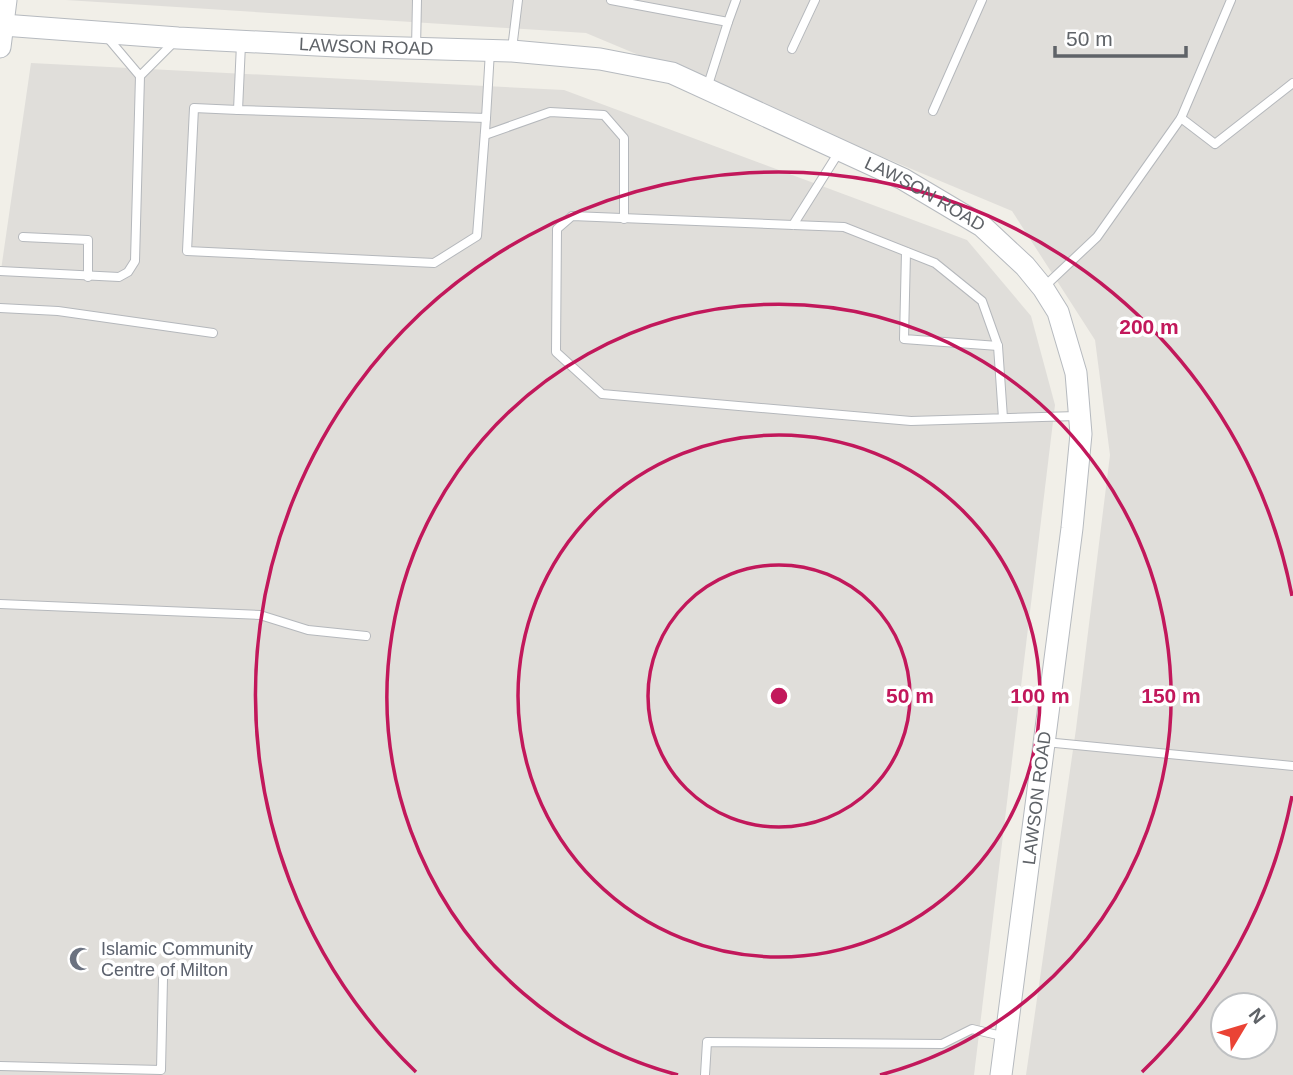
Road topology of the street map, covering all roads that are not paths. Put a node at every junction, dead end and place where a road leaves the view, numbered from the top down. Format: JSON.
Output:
{"nodes":[{"id":1,"x":6,"y":0,"type":"edge"},
{"id":2,"x":417,"y":0,"type":"edge"},
{"id":3,"x":518,"y":0,"type":"edge"},
{"id":4,"x":611,"y":0,"type":"edge"},
{"id":5,"x":736,"y":0,"type":"edge"},
{"id":6,"x":815,"y":0,"type":"edge"},
{"id":7,"x":982,"y":0,"type":"edge"},
{"id":8,"x":1231,"y":0,"type":"edge"},
{"id":9,"x":728,"y":22,"type":"junction"},
{"id":10,"x":3,"y":25,"type":"junction"},
{"id":11,"x":103,"y":32,"type":"junction"},
{"id":12,"x":178,"y":38,"type":"junction"},
{"id":13,"x":242,"y":41,"type":"junction"},
{"id":14,"x":0,"y":47,"type":"edge"},
{"id":15,"x":416,"y":48,"type":"junction"},
{"id":16,"x":490,"y":50,"type":"junction"},
{"id":17,"x":792,"y":50,"type":"dead end"},
{"id":18,"x":512,"y":51,"type":"junction"},
{"id":19,"x":140,"y":76,"type":"junction"},
{"id":20,"x":1293,"y":83,"type":"edge"},
{"id":21,"x":707,"y":88,"type":"junction"},
{"id":22,"x":238,"y":110,"type":"junction"},
{"id":23,"x":933,"y":111,"type":"dead end"},
{"id":24,"x":486,"y":118,"type":"junction"},
{"id":25,"x":1181,"y":118,"type":"junction"},
{"id":26,"x":485,"y":135,"type":"junction"},
{"id":27,"x":841,"y":150,"type":"junction"},
{"id":28,"x":624,"y":219,"type":"junction"},
{"id":29,"x":793,"y":225,"type":"junction"},
{"id":30,"x":23,"y":237,"type":"dead end"},
{"id":31,"x":906,"y":252,"type":"junction"},
{"id":32,"x":0,"y":271,"type":"edge"},
{"id":33,"x":88,"y":277,"type":"junction"},
{"id":34,"x":1043,"y":288,"type":"junction"},
{"id":35,"x":0,"y":308,"type":"edge"},
{"id":36,"x":213,"y":333,"type":"dead end"},
{"id":37,"x":998,"y":346,"type":"junction"},
{"id":38,"x":1080,"y":416,"type":"junction"},
{"id":39,"x":1003,"y":418,"type":"junction"},
{"id":40,"x":0,"y":604,"type":"edge"},
{"id":41,"x":366,"y":636,"type":"dead end"},
{"id":42,"x":1045,"y":742,"type":"junction"},
{"id":43,"x":1293,"y":766,"type":"edge"},
{"id":44,"x":163,"y":979,"type":"dead end"},
{"id":45,"x":1006,"y":1037,"type":"junction"},
{"id":46,"x":0,"y":1066,"type":"edge"},
{"id":47,"x":705,"y":1075,"type":"edge"},
{"id":48,"x":1001,"y":1075,"type":"edge"}],
"edges":[{"from":1,"to":10,"type":"street"},
{"from":2,"to":15,"type":"lane"},
{"from":3,"to":18,"type":"lane"},
{"from":4,"to":9,"type":"lane"},
{"from":5,"to":9,"type":"lane"},
{"from":6,"to":17,"type":"lane"},
{"from":7,"to":23,"type":"lane"},
{"from":8,"to":25,"type":"lane"},
{"from":9,"to":21,"type":"lane"},
{"from":10,"to":11,"type":"street","name":"LAWSON ROAD"},
{"from":10,"to":14,"type":"street"},
{"from":11,"to":12,"type":"street","name":"LAWSON ROAD"},
{"from":11,"to":19,"type":"lane"},
{"from":12,"to":13,"type":"street","name":"LAWSON ROAD"},
{"from":12,"to":19,"type":"lane"},
{"from":13,"to":15,"type":"street","name":"LAWSON ROAD"},
{"from":13,"to":22,"type":"lane"},
{"from":15,"to":16,"type":"street","name":"LAWSON ROAD"},
{"from":16,"to":18,"type":"street","name":"LAWSON ROAD"},
{"from":16,"to":24,"type":"lane"},
{"from":18,"to":21,"type":"street","name":"LAWSON ROAD"},
{"from":19,"to":33,"type":"lane"},
{"from":20,"to":25,"type":"lane"},
{"from":21,"to":27,"type":"street","name":"LAWSON ROAD"},
{"from":22,"to":24,"type":"lane"},
{"from":22,"to":26,"type":"lane"},
{"from":24,"to":26,"type":"lane"},
{"from":25,"to":34,"type":"lane"},
{"from":26,"to":28,"type":"lane"},
{"from":27,"to":29,"type":"lane"},
{"from":27,"to":34,"type":"street","name":"LAWSON ROAD"},
{"from":28,"to":29,"type":"lane"},
{"from":28,"to":39,"type":"lane"},
{"from":29,"to":31,"type":"lane"},
{"from":30,"to":33,"type":"lane"},
{"from":31,"to":37,"type":"lane"},
{"from":31,"to":37,"type":"lane"},
{"from":32,"to":33,"type":"lane"},
{"from":34,"to":38,"type":"street","name":"LAWSON ROAD"},
{"from":35,"to":36,"type":"lane"},
{"from":37,"to":39,"type":"lane"},
{"from":38,"to":39,"type":"lane"},
{"from":38,"to":42,"type":"street","name":"LAWSON ROAD"},
{"from":40,"to":41,"type":"lane"},
{"from":42,"to":43,"type":"lane"},
{"from":42,"to":45,"type":"street","name":"LAWSON ROAD"},
{"from":44,"to":46,"type":"lane"},
{"from":45,"to":47,"type":"lane"},
{"from":45,"to":48,"type":"street","name":"LAWSON ROAD"}]}
